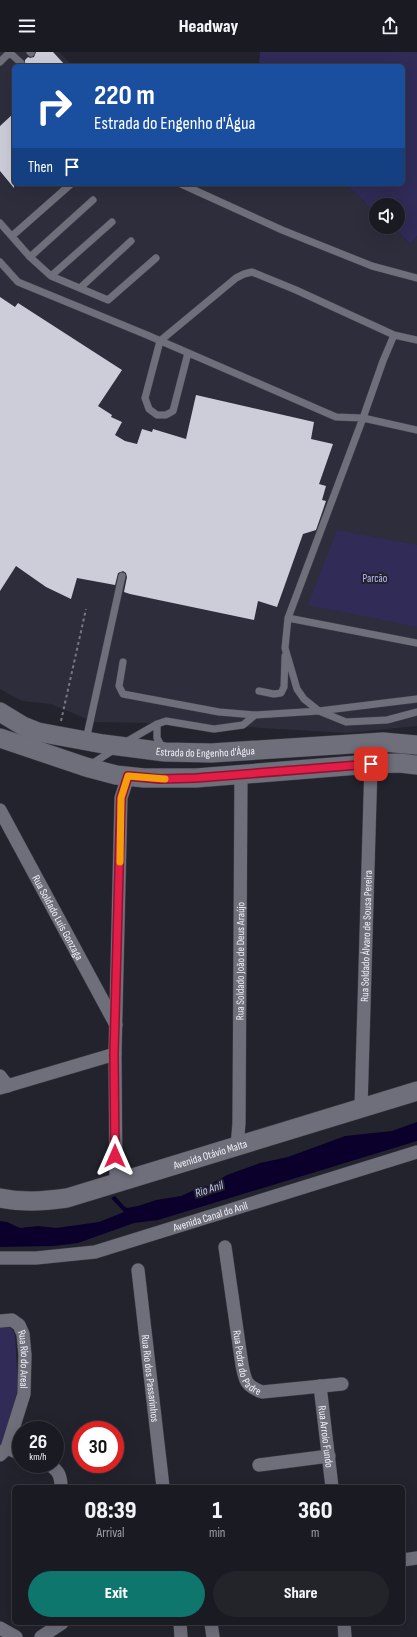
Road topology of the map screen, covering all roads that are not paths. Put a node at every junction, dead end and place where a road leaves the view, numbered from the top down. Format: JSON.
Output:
{"nodes":[{"id":1,"x":10,"y":52,"type":"edge"},
{"id":2,"x":0,"y":62,"type":"edge"},
{"id":3,"x":21,"y":63,"type":"dead end"},
{"id":4,"x":69,"y":186,"type":"edge"},
{"id":5,"x":185,"y":186,"type":"edge"},
{"id":6,"x":94,"y":200,"type":"dead end"},
{"id":7,"x":0,"y":222,"type":"edge"},
{"id":8,"x":112,"y":222,"type":"dead end"},
{"id":9,"x":12,"y":236,"type":"junction"},
{"id":10,"x":131,"y":241,"type":"dead end"},
{"id":11,"x":30,"y":257,"type":"junction"},
{"id":12,"x":156,"y":258,"type":"dead end"},
{"id":13,"x":0,"y":262,"type":"edge"},
{"id":14,"x":51,"y":276,"type":"junction"},
{"id":15,"x":417,"y":278,"type":"edge"},
{"id":16,"x":80,"y":288,"type":"junction"},
{"id":17,"x":394,"y":335,"type":"junction"},
{"id":18,"x":417,"y":340,"type":"edge"},
{"id":19,"x":160,"y":341,"type":"junction"},
{"id":20,"x":188,"y":353,"type":"junction"},
{"id":21,"x":363,"y":418,"type":"junction"},
{"id":22,"x":417,"y":430,"type":"edge"},
{"id":23,"x":122,"y":576,"type":"dead end"},
{"id":24,"x":288,"y":618,"type":"junction"},
{"id":25,"x":417,"y":643,"type":"edge"},
{"id":26,"x":285,"y":648,"type":"junction"},
{"id":27,"x":123,"y":662,"type":"dead end"},
{"id":28,"x":259,"y":691,"type":"dead end"},
{"id":29,"x":417,"y":699,"type":"edge"},
{"id":30,"x":319,"y":710,"type":"junction"},
{"id":31,"x":0,"y":712,"type":"edge"},
{"id":32,"x":417,"y":712,"type":"edge"},
{"id":33,"x":255,"y":715,"type":"junction"},
{"id":34,"x":157,"y":724,"type":"junction"},
{"id":35,"x":0,"y":738,"type":"edge"},
{"id":36,"x":86,"y":741,"type":"junction"},
{"id":37,"x":417,"y":745,"type":"edge"},
{"id":38,"x":120,"y":746,"type":"junction"},
{"id":39,"x":264,"y":750,"type":"junction"},
{"id":40,"x":165,"y":752,"type":"junction"},
{"id":41,"x":371,"y":764,"type":"junction"},
{"id":42,"x":417,"y":765,"type":"edge"},
{"id":43,"x":86,"y":768,"type":"junction"},
{"id":44,"x":241,"y":775,"type":"junction"},
{"id":45,"x":128,"y":776,"type":"junction"},
{"id":46,"x":0,"y":810,"type":"edge"},
{"id":47,"x":116,"y":1025,"type":"junction"},
{"id":48,"x":114,"y":1054,"type":"junction"},
{"id":49,"x":3,"y":1083,"type":"edge"},
{"id":50,"x":417,"y":1091,"type":"edge"},
{"id":51,"x":361,"y":1108,"type":"junction"},
{"id":52,"x":237,"y":1147,"type":"junction"},
{"id":53,"x":417,"y":1152,"type":"edge"},
{"id":54,"x":116,"y":1184,"type":"junction"},
{"id":55,"x":0,"y":1198,"type":"edge"},
{"id":56,"x":226,"y":1247,"type":"dead end"},
{"id":57,"x":0,"y":1258,"type":"edge"},
{"id":58,"x":138,"y":1270,"type":"dead end"},
{"id":59,"x":6,"y":1320,"type":"edge"},
{"id":60,"x":342,"y":1384,"type":"dead end"},
{"id":61,"x":320,"y":1386,"type":"junction"},
{"id":62,"x":3,"y":1452,"type":"edge"},
{"id":63,"x":329,"y":1456,"type":"junction"},
{"id":64,"x":259,"y":1465,"type":"dead end"},
{"id":65,"x":58,"y":1473,"type":"edge"},
{"id":66,"x":61,"y":1485,"type":"edge"},
{"id":67,"x":164,"y":1485,"type":"edge"},
{"id":68,"x":332,"y":1485,"type":"edge"},
{"id":69,"x":417,"y":1558,"type":"edge"},
{"id":70,"x":405,"y":1560,"type":"edge"},
{"id":71,"x":59,"y":1625,"type":"edge"},
{"id":72,"x":180,"y":1625,"type":"edge"},
{"id":73,"x":211,"y":1625,"type":"edge"},
{"id":74,"x":344,"y":1625,"type":"edge"},
{"id":75,"x":0,"y":1628,"type":"edge"},
{"id":76,"x":16,"y":1637,"type":"edge"},
{"id":77,"x":41,"y":1637,"type":"edge"},
{"id":78,"x":181,"y":1637,"type":"edge"},
{"id":79,"x":213,"y":1637,"type":"edge"},
{"id":80,"x":345,"y":1637,"type":"edge"}],
"edges":[{"from":1,"to":2,"type":"lane"},
{"from":1,"to":3,"type":"lane"},
{"from":4,"to":9,"type":"lane"},
{"from":5,"to":15,"type":"lane"},
{"from":6,"to":11,"type":"lane"},
{"from":7,"to":9,"type":"lane"},
{"from":8,"to":14,"type":"lane"},
{"from":9,"to":11,"type":"lane"},
{"from":10,"to":16,"type":"lane"},
{"from":11,"to":14,"type":"lane"},
{"from":12,"to":16,"type":"lane"},
{"from":13,"to":19,"type":"lane"},
{"from":14,"to":16,"type":"lane"},
{"from":17,"to":18,"type":"lane"},
{"from":17,"to":19,"type":"lane"},
{"from":17,"to":21,"type":"lane"},
{"from":19,"to":20,"type":"lane"},
{"from":19,"to":20,"type":"lane"},
{"from":20,"to":21,"type":"lane"},
{"from":21,"to":22,"type":"lane"},
{"from":21,"to":24,"type":"lane"},
{"from":23,"to":36,"type":"lane"},
{"from":24,"to":25,"type":"lane"},
{"from":24,"to":26,"type":"lane"},
{"from":26,"to":28,"type":"lane"},
{"from":26,"to":30,"type":"lane"},
{"from":27,"to":33,"type":"lane"},
{"from":29,"to":30,"type":"lane"},
{"from":30,"to":32,"type":"lane"},
{"from":30,"to":33,"type":"lane"},
{"from":31,"to":36,"type":"street","name":"Estrada do Engenho d'Água"},
{"from":33,"to":34,"type":"lane"},
{"from":34,"to":38,"type":"lane"},
{"from":34,"to":40,"type":"lane"},
{"from":35,"to":43,"type":"street"},
{"from":36,"to":38,"type":"street","name":"Estrada do Engenho d'Água"},
{"from":37,"to":39,"type":"street","name":"Estrada do Engenho d'Água"},
{"from":38,"to":40,"type":"street","name":"Estrada do Engenho d'Água"},
{"from":38,"to":43,"type":"lane"},
{"from":39,"to":40,"type":"street","name":"Estrada do Engenho d'Água"},
{"from":39,"to":45,"type":"street"},
{"from":41,"to":42,"type":"street"},
{"from":41,"to":44,"type":"street"},
{"from":41,"to":51,"type":"street","name":"Rua Soldado Álvaro de Sousa Pereira"},
{"from":43,"to":45,"type":"street"},
{"from":44,"to":45,"type":"street"},
{"from":44,"to":52,"type":"street","name":"Rua Soldado João de Deus Araújo"},
{"from":45,"to":47,"type":"street"},
{"from":46,"to":47,"type":"street","name":"Rua Soldado Luís Gonzaga"},
{"from":47,"to":48,"type":"street"},
{"from":48,"to":49,"type":"street"},
{"from":48,"to":54,"type":"street"},
{"from":50,"to":51,"type":"street","name":"Avenida Otávio Malta"},
{"from":51,"to":52,"type":"street","name":"Avenida Otávio Malta"},
{"from":52,"to":54,"type":"street","name":"Avenida Otávio Malta"},
{"from":53,"to":57,"type":"street","name":"Avenida Canal do Anil"},
{"from":54,"to":55,"type":"street","name":"Avenida Otávio Malta"},
{"from":56,"to":61,"type":"street","name":"Rua Pedra do Padre"},
{"from":58,"to":67,"type":"street","name":"Rua Rio dos Passarinhos"},
{"from":59,"to":62,"type":"street","name":"Rua Rio do Areal"},
{"from":60,"to":61,"type":"street","name":"Rua Pedra do Padre"},
{"from":61,"to":63,"type":"street","name":"Rua Arroio Fundo"},
{"from":63,"to":64,"type":"street"},
{"from":63,"to":68,"type":"street","name":"Rua Arroio Fundo"},
{"from":65,"to":66,"type":"street"},
{"from":69,"to":70,"type":"street"},
{"from":71,"to":77,"type":"street"},
{"from":72,"to":78,"type":"street"},
{"from":73,"to":79,"type":"street"},
{"from":74,"to":80,"type":"street"},
{"from":75,"to":76,"type":"street"}]}
